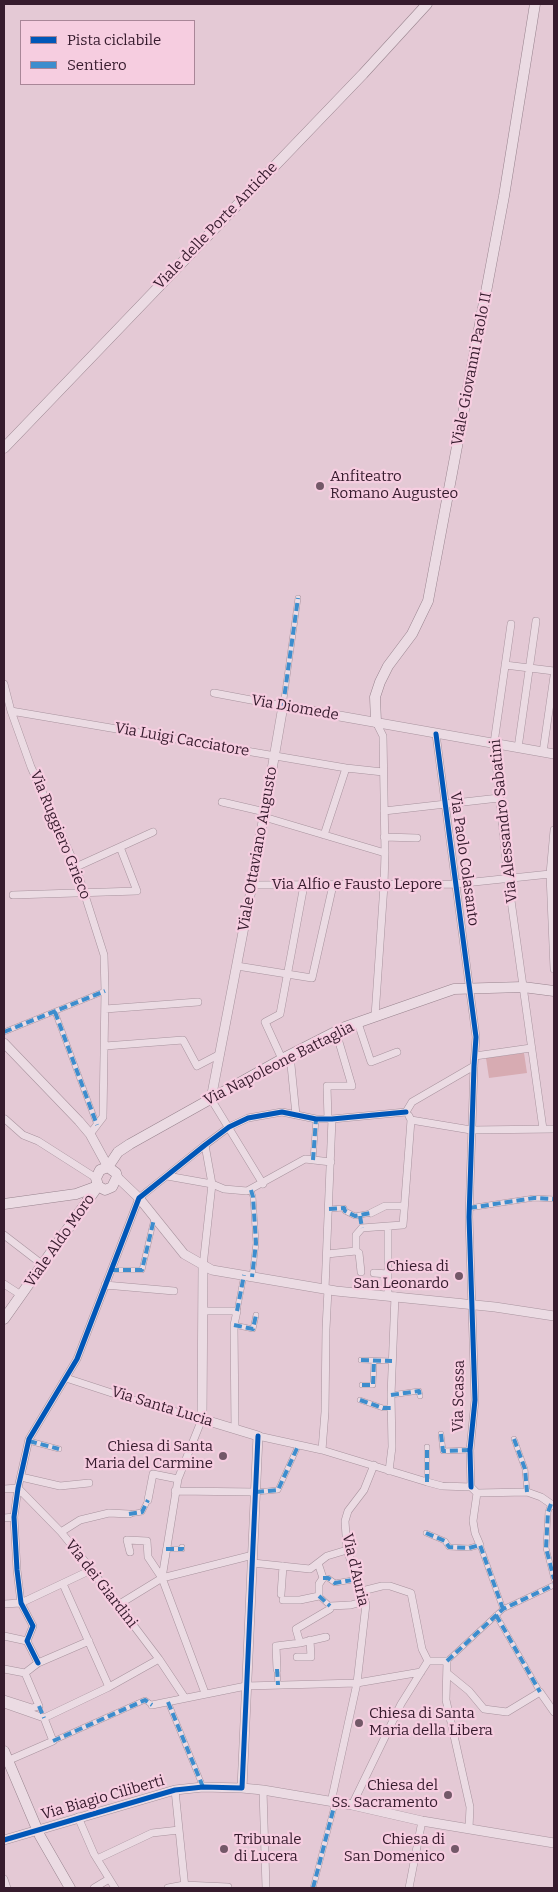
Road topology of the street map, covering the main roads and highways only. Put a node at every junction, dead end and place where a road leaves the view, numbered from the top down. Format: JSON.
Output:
{"nodes":[{"id":1,"x":427,"y":4,"type":"edge"},
{"id":2,"x":536,"y":4,"type":"edge"},
{"id":3,"x":4,"y":448,"type":"edge"},
{"id":4,"x":376,"y":722,"type":"road end"},
{"id":5,"x":554,"y":991,"type":"edge"},
{"id":6,"x":102,"y":1178,"type":"junction"},
{"id":7,"x":4,"y":1204,"type":"edge"},
{"id":8,"x":4,"y":1319,"type":"edge"},
{"id":9,"x":5,"y":1756,"type":"edge"},
{"id":10,"x":70,"y":1888,"type":"edge"}],
"edges":[{"from":1,"to":3,"type":"main road","name":"Viale delle Porte Antiche"},
{"from":2,"to":4,"type":"main road","name":"Viale Giovanni Paolo II"},
{"from":5,"to":6,"type":"main road","name":"Via Napoleone Battaglia"},
{"from":6,"to":6,"type":"main road"},
{"from":6,"to":7,"type":"main road"},
{"from":6,"to":8,"type":"main road","name":"Viale Aldo Moro"},
{"from":9,"to":10,"type":"main road"}]}
